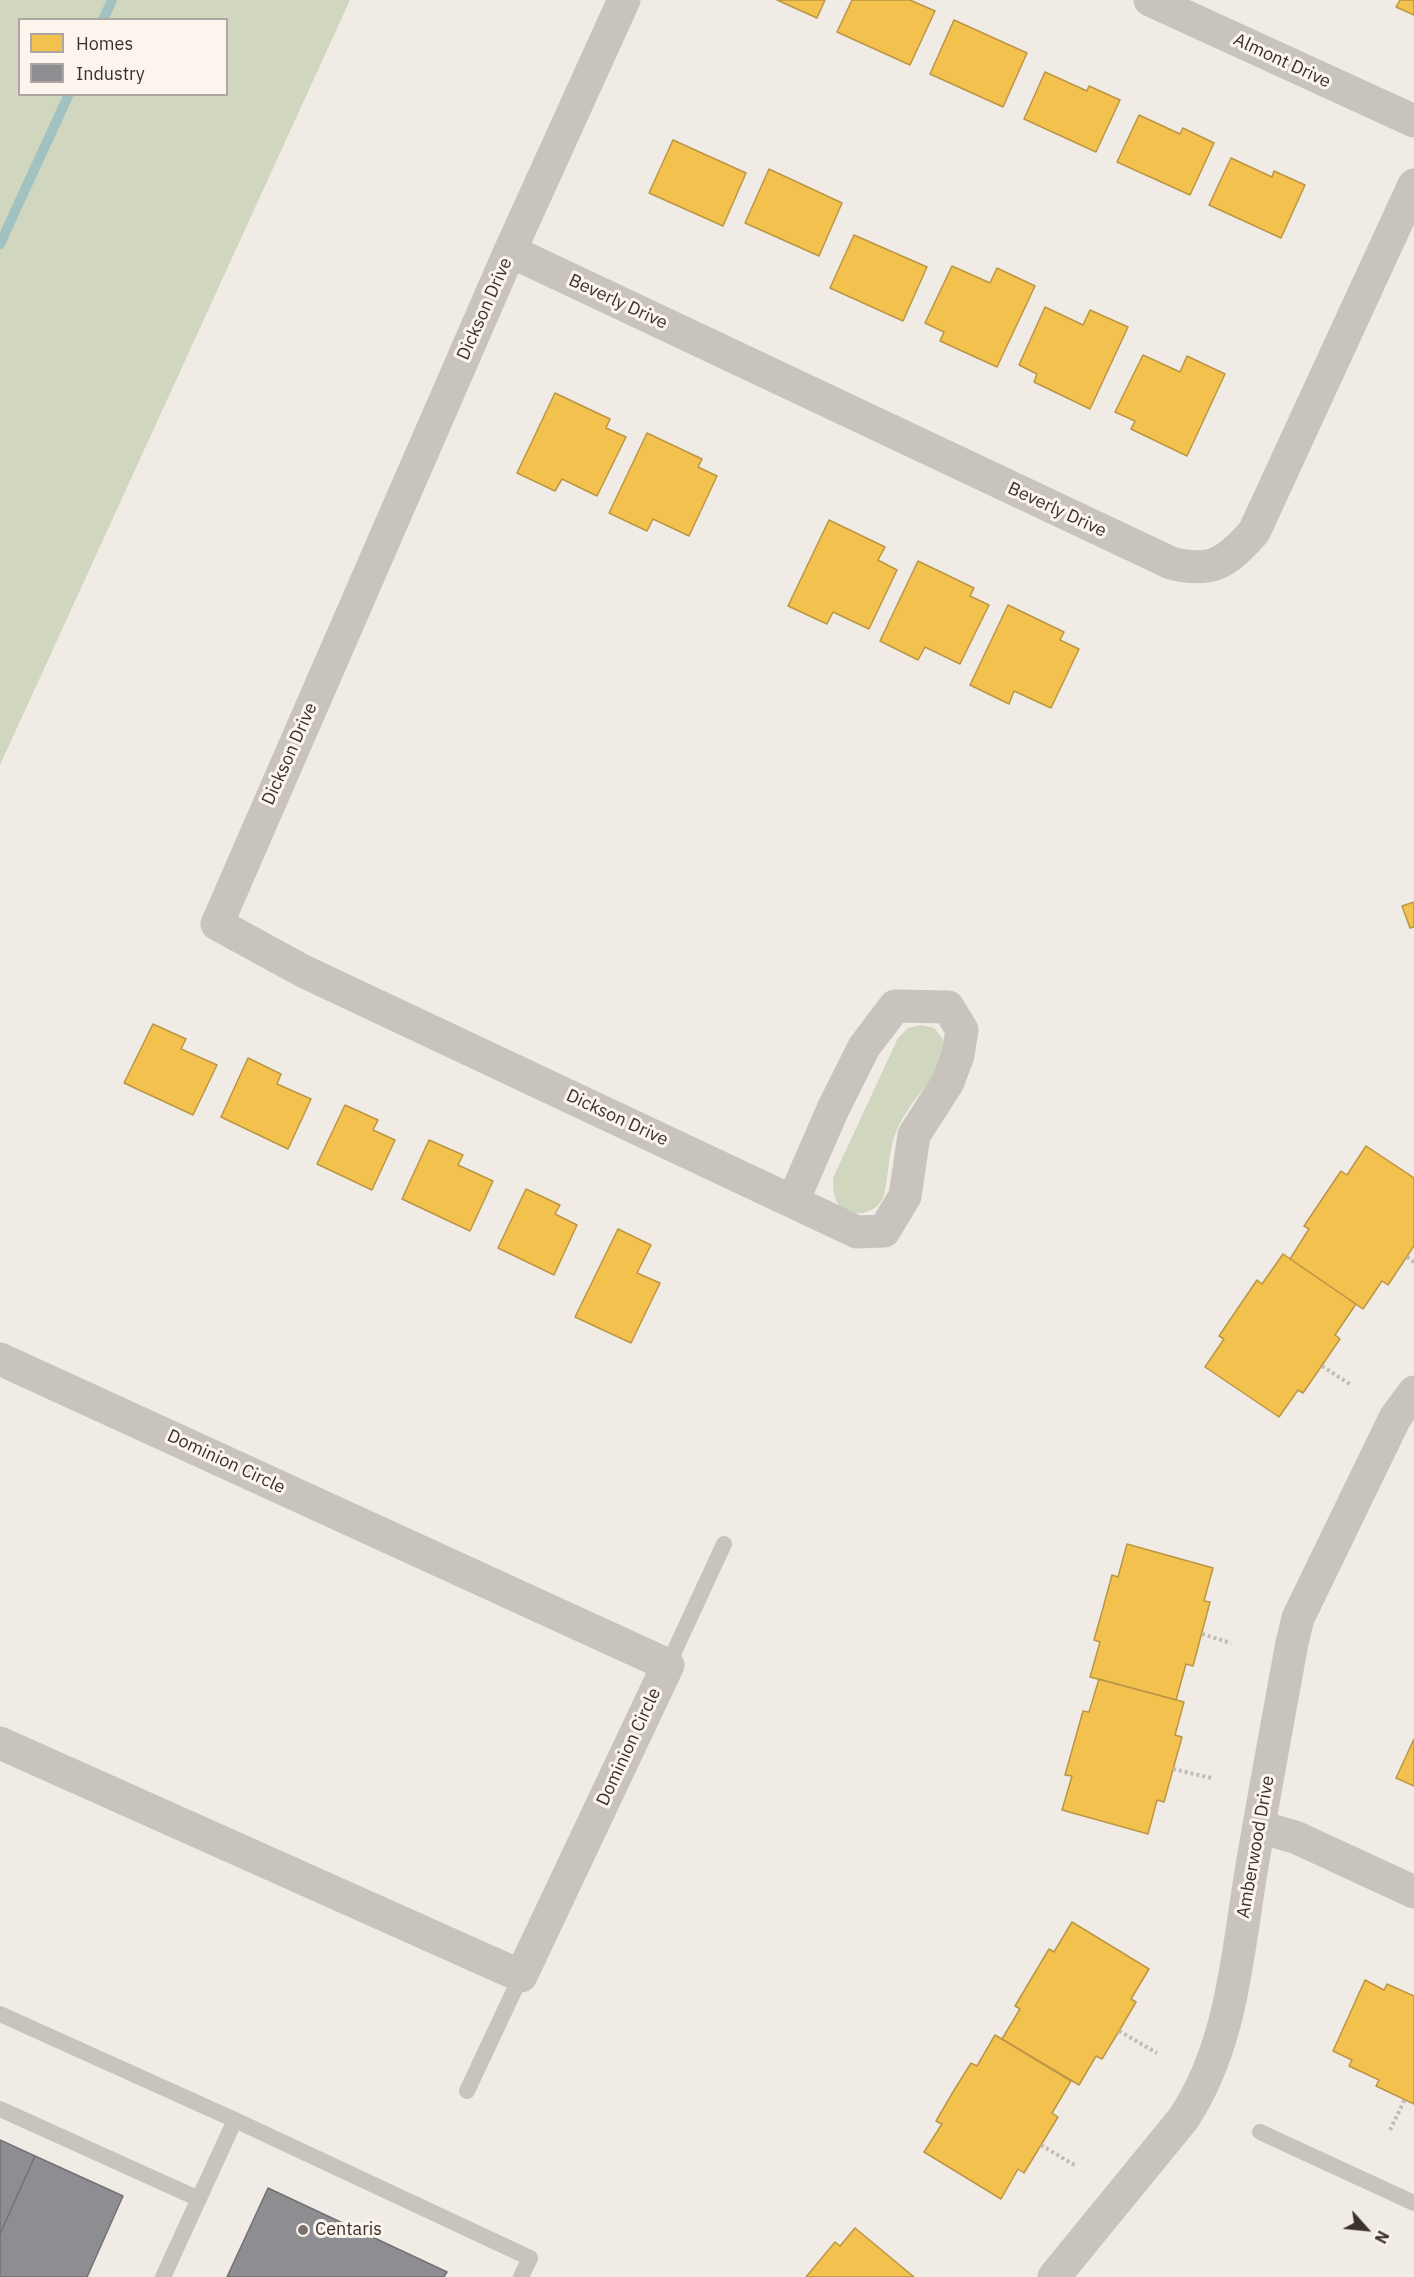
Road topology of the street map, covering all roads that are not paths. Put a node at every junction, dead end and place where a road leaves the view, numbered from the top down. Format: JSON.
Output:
{"nodes":[{"id":1,"x":624,"y":0,"type":"edge"},
{"id":2,"x":1150,"y":0,"type":"edge"},
{"id":3,"x":1414,"y":121,"type":"edge"},
{"id":4,"x":1414,"y":185,"type":"edge"},
{"id":5,"x":510,"y":251,"type":"junction"},
{"id":6,"x":793,"y":1201,"type":"junction"},
{"id":7,"x":0,"y":1359,"type":"edge"},
{"id":8,"x":1414,"y":1392,"type":"edge"},
{"id":9,"x":724,"y":1544,"type":"dead end"},
{"id":10,"x":668,"y":1665,"type":"junction"},
{"id":11,"x":0,"y":1743,"type":"edge"},
{"id":12,"x":1258,"y":1827,"type":"junction"},
{"id":13,"x":1414,"y":1893,"type":"edge"},
{"id":14,"x":521,"y":1976,"type":"junction"},
{"id":15,"x":0,"y":2014,"type":"edge"},
{"id":16,"x":467,"y":2091,"type":"dead end"},
{"id":17,"x":0,"y":2109,"type":"edge"},
{"id":18,"x":235,"y":2120,"type":"junction"},
{"id":19,"x":1260,"y":2132,"type":"dead end"},
{"id":20,"x":199,"y":2199,"type":"junction"},
{"id":21,"x":1414,"y":2202,"type":"edge"},
{"id":22,"x":163,"y":2277,"type":"edge"},
{"id":23,"x":521,"y":2277,"type":"edge"},
{"id":24,"x":1054,"y":2277,"type":"edge"}],
"edges":[{"from":1,"to":5,"type":"street","name":"Dickson Drive"},
{"from":2,"to":3,"type":"street","name":"Almont Drive"},
{"from":4,"to":5,"type":"street","name":"Beverly Drive"},
{"from":5,"to":6,"type":"street","name":"Dickson Drive"},
{"from":6,"to":6,"type":"street","name":"Dickson Drive"},
{"from":7,"to":10,"type":"street","name":"Dominion Circle"},
{"from":8,"to":12,"type":"street","name":"Amberwood Drive"},
{"from":9,"to":10,"type":"lane"},
{"from":10,"to":14,"type":"street","name":"Dominion Circle"},
{"from":11,"to":14,"type":"street"},
{"from":12,"to":13,"type":"street"},
{"from":12,"to":24,"type":"street","name":"Amberwood Drive"},
{"from":14,"to":16,"type":"lane"},
{"from":15,"to":18,"type":"lane"},
{"from":17,"to":20,"type":"lane"},
{"from":18,"to":20,"type":"lane"},
{"from":18,"to":23,"type":"lane"},
{"from":19,"to":21,"type":"lane"},
{"from":20,"to":22,"type":"lane"}]}
